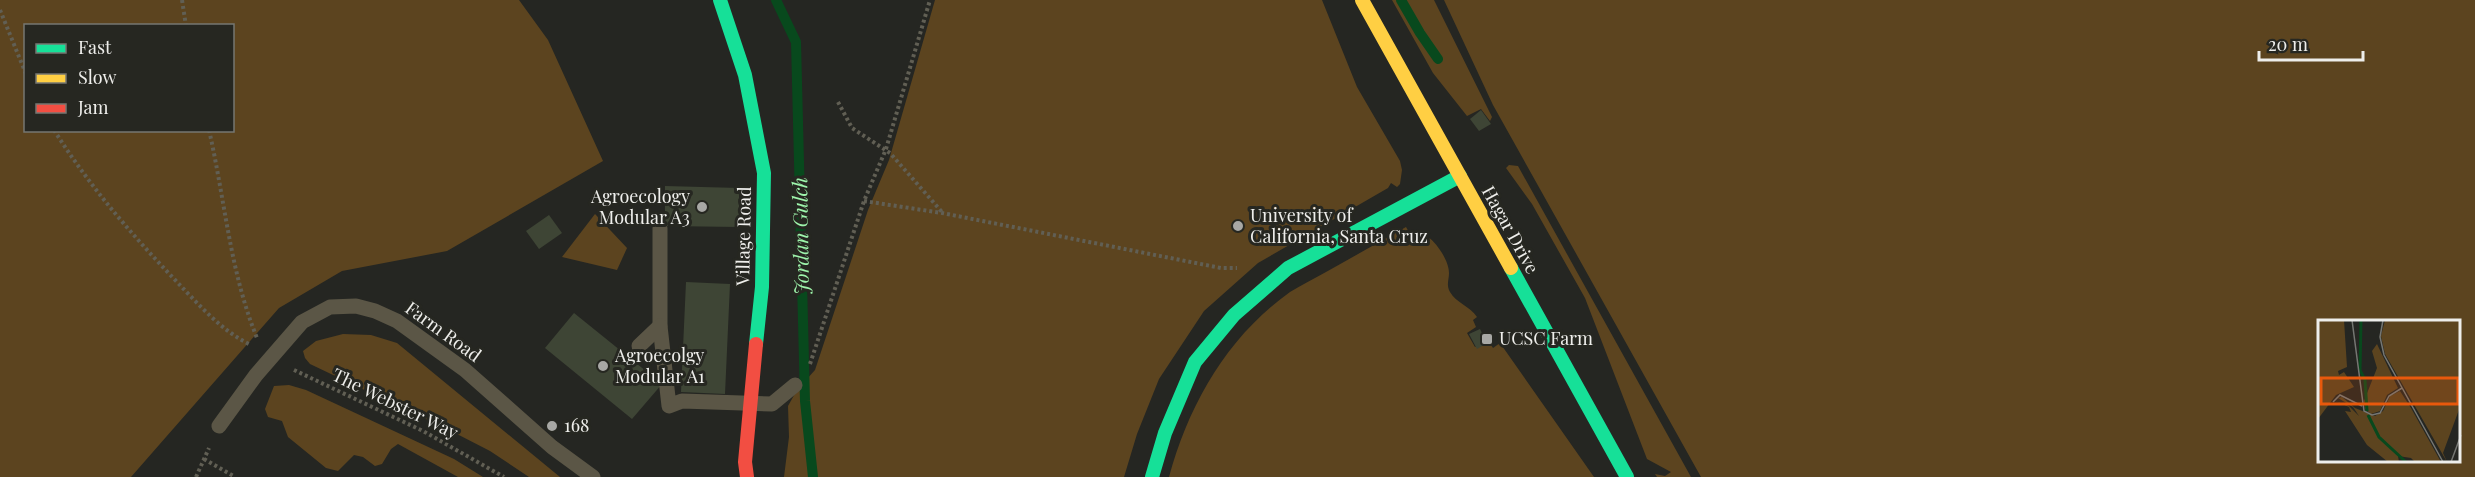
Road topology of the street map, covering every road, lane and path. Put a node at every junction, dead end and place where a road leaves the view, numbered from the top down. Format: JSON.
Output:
{"nodes":[{"id":1,"x":182,"y":0,"type":"edge"},
{"id":2,"x":720,"y":0,"type":"edge"},
{"id":3,"x":930,"y":0,"type":"edge"},
{"id":4,"x":1362,"y":0,"type":"edge"},
{"id":5,"x":0,"y":10,"type":"edge"},
{"id":6,"x":186,"y":24,"type":"edge"},
{"id":7,"x":24,"y":69,"type":"edge"},
{"id":8,"x":838,"y":102,"type":"dead end"},
{"id":9,"x":55,"y":132,"type":"edge"},
{"id":10,"x":209,"y":132,"type":"edge"},
{"id":11,"x":886,"y":149,"type":"junction"},
{"id":12,"x":1461,"y":176,"type":"junction"},
{"id":13,"x":864,"y":201,"type":"junction"},
{"id":14,"x":942,"y":213,"type":"junction"},
{"id":15,"x":660,"y":228,"type":"dead end"},
{"id":16,"x":1240,"y":268,"type":"dead end"},
{"id":17,"x":660,"y":326,"type":"junction"},
{"id":18,"x":258,"y":340,"type":"dead end"},
{"id":19,"x":639,"y":346,"type":"dead end"},
{"id":20,"x":267,"y":353,"type":"junction"},
{"id":21,"x":795,"y":385,"type":"joint"},
{"id":22,"x":752,"y":404,"type":"junction"},
{"id":23,"x":219,"y":426,"type":"joint"},
{"id":24,"x":204,"y":459,"type":"junction"},
{"id":25,"x":196,"y":477,"type":"edge"},
{"id":26,"x":235,"y":477,"type":"edge"},
{"id":27,"x":504,"y":477,"type":"edge"},
{"id":28,"x":593,"y":477,"type":"edge"},
{"id":29,"x":747,"y":477,"type":"edge"},
{"id":30,"x":1152,"y":477,"type":"edge"},
{"id":31,"x":1627,"y":477,"type":"edge"}],
"edges":[{"from":1,"to":6,"type":"path"},
{"from":2,"to":22,"type":"street","name":"Village Road"},
{"from":3,"to":11,"type":"path"},
{"from":4,"to":12,"type":"street","name":"Hagar Drive"},
{"from":5,"to":7,"type":"path"},
{"from":8,"to":11,"type":"path"},
{"from":9,"to":20,"type":"path","name":"The Webster Way"},
{"from":10,"to":18,"type":"path"},
{"from":11,"to":13,"type":"path"},
{"from":11,"to":14,"type":"path"},
{"from":12,"to":30,"type":"street"},
{"from":12,"to":31,"type":"street","name":"Hagar Drive"},
{"from":13,"to":14,"type":"path"},
{"from":13,"to":21,"type":"path"},
{"from":14,"to":16,"type":"path"},
{"from":15,"to":17,"type":"lane"},
{"from":17,"to":19,"type":"lane"},
{"from":17,"to":22,"type":"lane"},
{"from":20,"to":23,"type":"lane","name":"Farm Road"},
{"from":20,"to":27,"type":"path","name":"The Webster Way"},
{"from":20,"to":28,"type":"lane","name":"Farm Road"},
{"from":21,"to":22,"type":"lane"},
{"from":22,"to":29,"type":"street","name":"Village Road"},
{"from":23,"to":24,"type":"path"},
{"from":24,"to":25,"type":"path"},
{"from":24,"to":26,"type":"path"}]}
